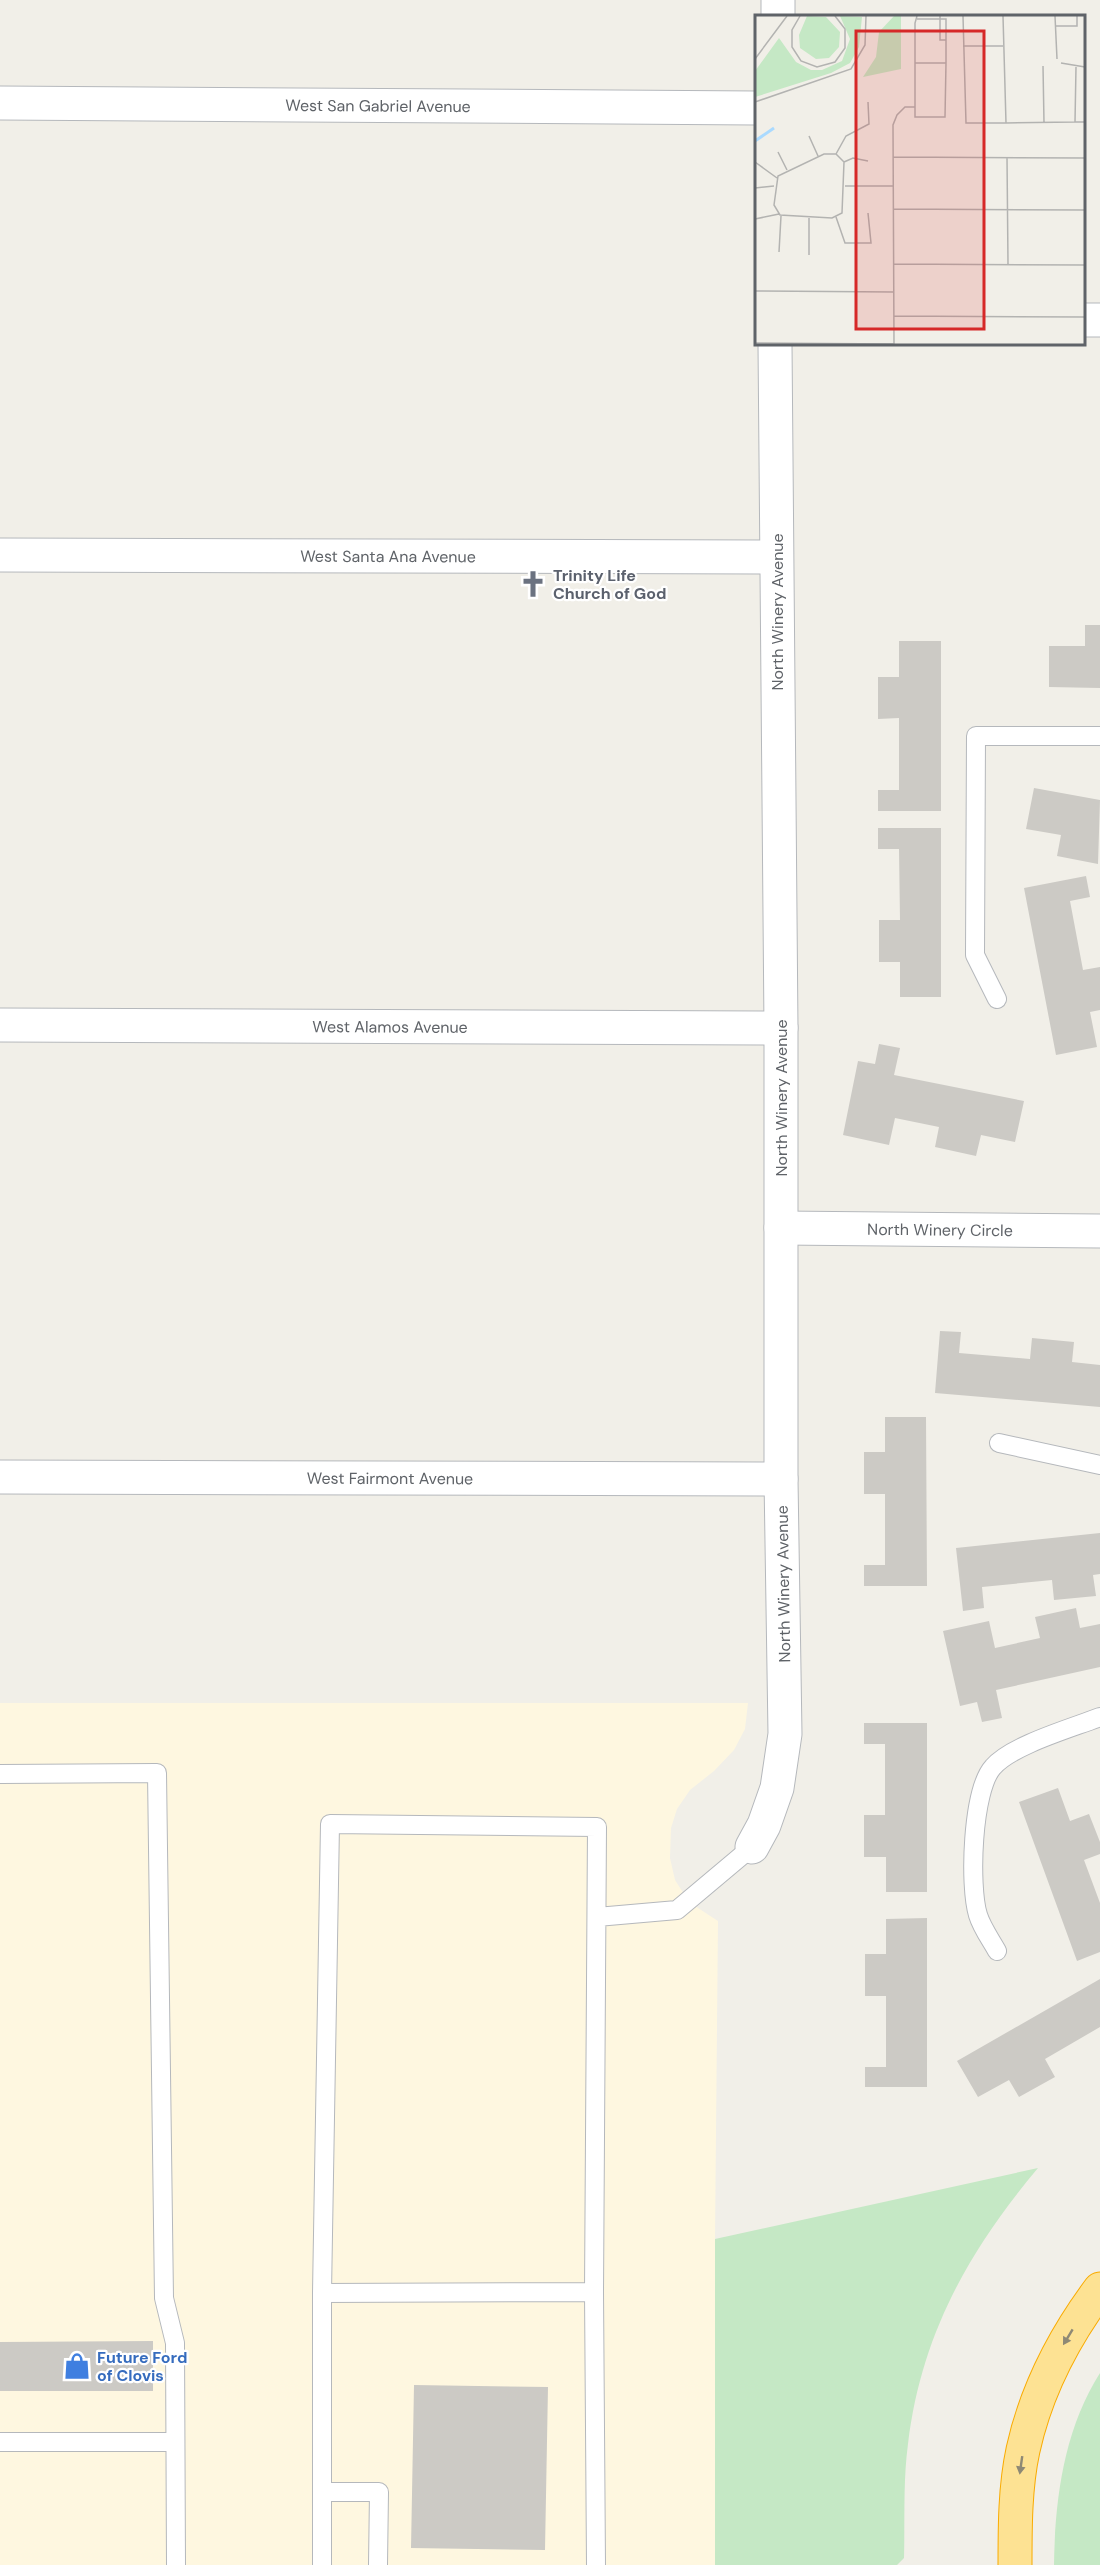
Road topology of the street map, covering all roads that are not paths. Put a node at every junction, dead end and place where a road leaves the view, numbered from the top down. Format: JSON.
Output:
{"nodes":[{"id":1,"x":0,"y":103,"type":"edge"},
{"id":2,"x":755,"y":108,"type":"edge"},
{"id":3,"x":775,"y":345,"type":"edge"},
{"id":4,"x":0,"y":555,"type":"edge"},
{"id":5,"x":776,"y":557,"type":"junction"},
{"id":6,"x":1100,"y":736,"type":"edge"},
{"id":7,"x":997,"y":999,"type":"dead end"},
{"id":8,"x":0,"y":1024,"type":"edge"},
{"id":9,"x":781,"y":1028,"type":"junction"},
{"id":10,"x":781,"y":1228,"type":"junction"},
{"id":11,"x":1100,"y":1231,"type":"edge"},
{"id":12,"x":999,"y":1443,"type":"dead end"},
{"id":13,"x":1100,"y":1465,"type":"edge"},
{"id":14,"x":0,"y":1477,"type":"edge"},
{"id":15,"x":781,"y":1479,"type":"junction"},
{"id":16,"x":1100,"y":1717,"type":"edge"},
{"id":17,"x":0,"y":1774,"type":"edge"},
{"id":18,"x":752,"y":1846,"type":"joint"},
{"id":19,"x":597,"y":1917,"type":"junction"},
{"id":20,"x":997,"y":1952,"type":"dead end"},
{"id":21,"x":1100,"y":2289,"type":"edge"},
{"id":22,"x":594,"y":2292,"type":"junction"},
{"id":23,"x":322,"y":2294,"type":"junction"},
{"id":24,"x":0,"y":2442,"type":"edge"},
{"id":25,"x":176,"y":2442,"type":"junction"},
{"id":26,"x":323,"y":2492,"type":"junction"},
{"id":27,"x":176,"y":2565,"type":"edge"},
{"id":28,"x":322,"y":2565,"type":"edge"},
{"id":29,"x":378,"y":2565,"type":"edge"},
{"id":30,"x":596,"y":2565,"type":"edge"},
{"id":31,"x":1015,"y":2565,"type":"edge"}],
"edges":[{"from":1,"to":2,"type":"street","name":"West San Gabriel Avenue"},
{"from":3,"to":5,"type":"street","name":"North Winery Avenue"},
{"from":4,"to":5,"type":"street","name":"West Santa Ana Avenue"},
{"from":5,"to":9,"type":"street","name":"North Winery Avenue"},
{"from":6,"to":7,"type":"lane"},
{"from":8,"to":9,"type":"street","name":"West Alamos Avenue"},
{"from":9,"to":10,"type":"street","name":"North Winery Avenue"},
{"from":10,"to":11,"type":"street","name":"North Winery Circle"},
{"from":10,"to":15,"type":"street","name":"North Winery Avenue"},
{"from":12,"to":13,"type":"lane"},
{"from":14,"to":15,"type":"street","name":"West Fairmont Avenue"},
{"from":15,"to":18,"type":"street","name":"North Winery Avenue"},
{"from":16,"to":20,"type":"lane"},
{"from":17,"to":25,"type":"lane"},
{"from":18,"to":19,"type":"lane"},
{"from":19,"to":22,"type":"lane"},
{"from":19,"to":23,"type":"lane"},
{"from":21,"to":31,"type":"highway","one_way":true},
{"from":22,"to":23,"type":"lane"},
{"from":22,"to":30,"type":"lane"},
{"from":23,"to":26,"type":"lane"},
{"from":24,"to":25,"type":"lane"},
{"from":25,"to":27,"type":"lane"},
{"from":26,"to":28,"type":"lane"},
{"from":26,"to":29,"type":"lane"}]}
